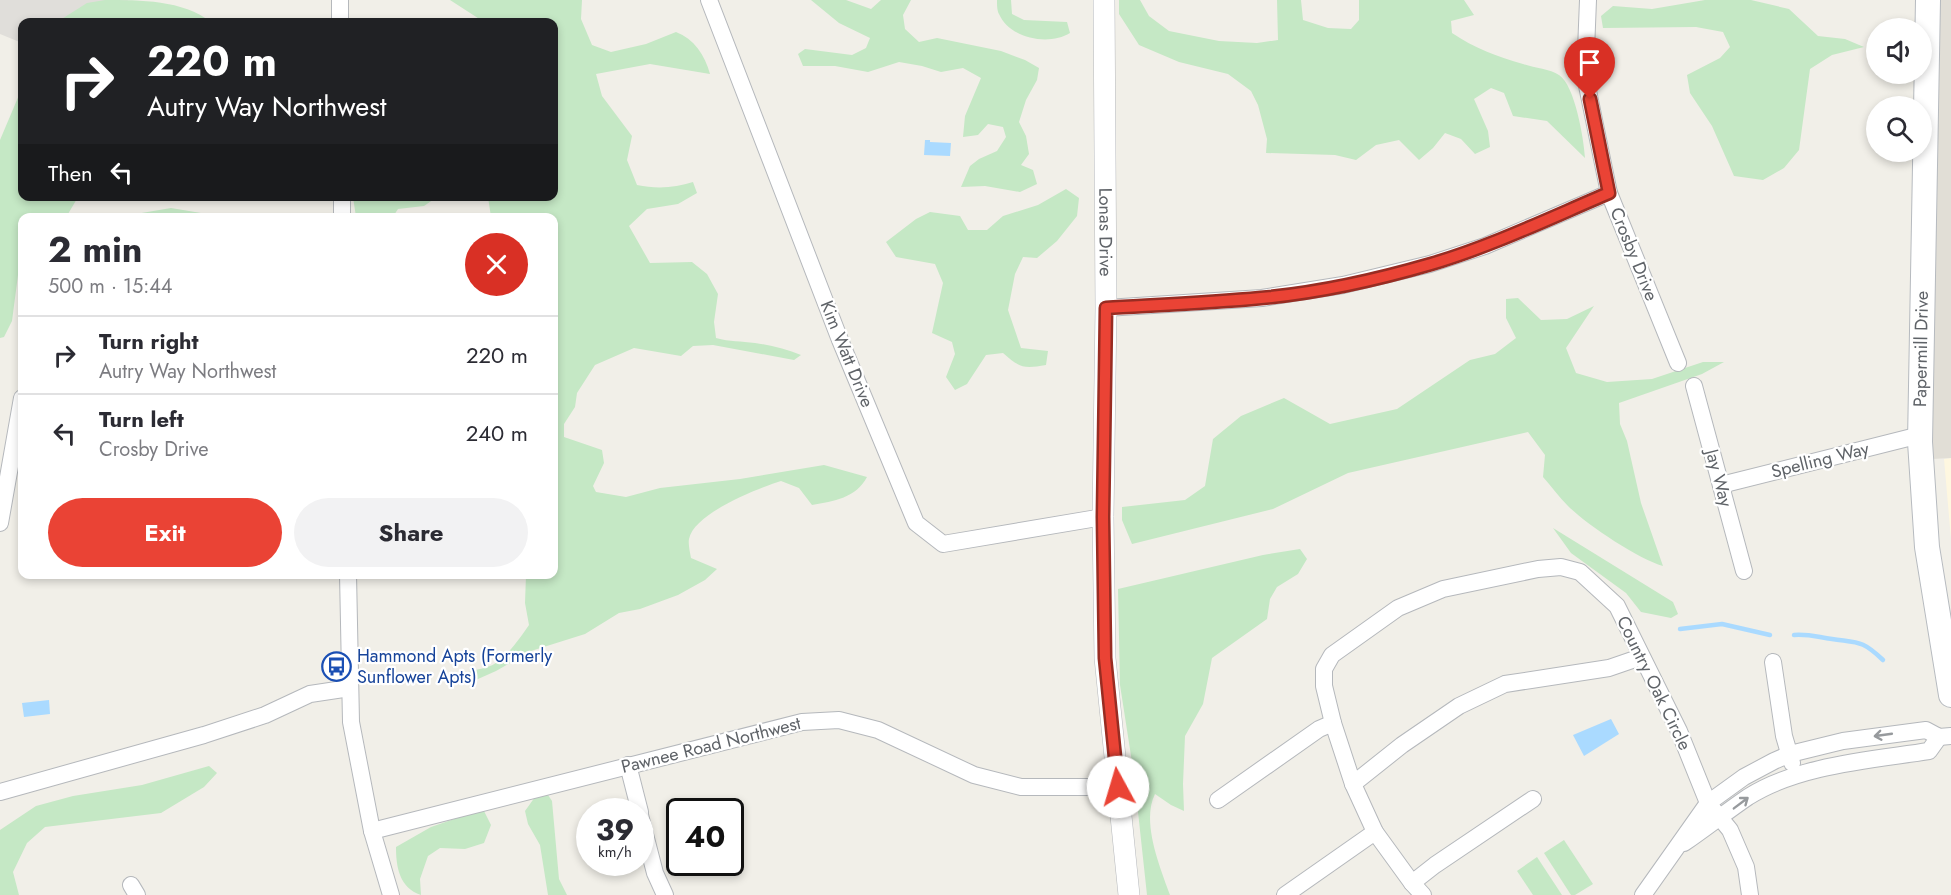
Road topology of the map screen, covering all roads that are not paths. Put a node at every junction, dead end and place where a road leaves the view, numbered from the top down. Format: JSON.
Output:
{"nodes":[{"id":1,"x":340,"y":0,"type":"edge"},
{"id":2,"x":709,"y":0,"type":"edge"},
{"id":3,"x":1104,"y":0,"type":"edge"},
{"id":4,"x":1588,"y":0,"type":"edge"},
{"id":5,"x":1928,"y":0,"type":"edge"},
{"id":6,"x":340,"y":18,"type":"edge"},
{"id":7,"x":1609,"y":193,"type":"junction"},
{"id":8,"x":1106,"y":308,"type":"junction"},
{"id":9,"x":1678,"y":363,"type":"dead end"},
{"id":10,"x":1694,"y":386,"type":"dead end"},
{"id":11,"x":18,"y":421,"type":"edge"},
{"id":12,"x":1920,"y":435,"type":"junction"},
{"id":13,"x":1721,"y":485,"type":"junction"},
{"id":14,"x":1103,"y":517,"type":"junction"},
{"id":15,"x":0,"y":523,"type":"edge"},
{"id":16,"x":1744,"y":571,"type":"dead end"},
{"id":17,"x":348,"y":579,"type":"edge"},
{"id":18,"x":1945,"y":616,"type":"edge"},
{"id":19,"x":1641,"y":657,"type":"junction"},
{"id":20,"x":1773,"y":662,"type":"dead end"},
{"id":21,"x":350,"y":688,"type":"junction"},
{"id":22,"x":1951,"y":695,"type":"edge"},
{"id":23,"x":1333,"y":723,"type":"junction"},
{"id":24,"x":1945,"y":737,"type":"edge"},
{"id":25,"x":1790,"y":754,"type":"junction"},
{"id":26,"x":628,"y":765,"type":"junction"},
{"id":27,"x":1795,"y":776,"type":"junction"},
{"id":28,"x":1353,"y":784,"type":"junction"},
{"id":29,"x":1118,"y":787,"type":"junction"},
{"id":30,"x":0,"y":792,"type":"edge"},
{"id":31,"x":636,"y":798,"type":"edge"},
{"id":32,"x":1533,"y":799,"type":"dead end"},
{"id":33,"x":1218,"y":800,"type":"dead end"},
{"id":34,"x":1708,"y":804,"type":"junction"},
{"id":35,"x":1720,"y":818,"type":"junction"},
{"id":36,"x":372,"y":831,"type":"junction"},
{"id":37,"x":1375,"y":832,"type":"junction"},
{"id":38,"x":1676,"y":848,"type":"junction"},
{"id":39,"x":654,"y":869,"type":"edge"},
{"id":40,"x":1418,"y":889,"type":"edge"},
{"id":41,"x":391,"y":895,"type":"edge"},
{"id":42,"x":665,"y":895,"type":"edge"},
{"id":43,"x":1129,"y":895,"type":"edge"},
{"id":44,"x":1285,"y":895,"type":"edge"},
{"id":45,"x":1643,"y":895,"type":"edge"},
{"id":46,"x":1750,"y":895,"type":"edge"}],
"edges":[{"from":1,"to":6,"type":"street"},
{"from":2,"to":14,"type":"street","name":"Kim Watt Drive"},
{"from":3,"to":8,"type":"street","name":"Lonas Drive"},
{"from":4,"to":7,"type":"street","name":"Crosby Drive"},
{"from":5,"to":12,"type":"main road","name":"Papermill Drive"},
{"from":7,"to":8,"type":"street"},
{"from":7,"to":9,"type":"street","name":"Crosby Drive"},
{"from":8,"to":14,"type":"street","name":"Lonas Drive"},
{"from":10,"to":13,"type":"street","name":"Jay Way"},
{"from":11,"to":15,"type":"street"},
{"from":12,"to":13,"type":"street","name":"Spelling Way"},
{"from":12,"to":18,"type":"main road","name":"Papermill Drive"},
{"from":13,"to":16,"type":"street","name":"Jay Way"},
{"from":14,"to":29,"type":"street","name":"Lonas Drive"},
{"from":17,"to":21,"type":"street"},
{"from":18,"to":22,"type":"main road","name":"Papermill Drive"},
{"from":19,"to":23,"type":"street","name":"Country Oak Circle"},
{"from":19,"to":28,"type":"street"},
{"from":19,"to":34,"type":"street","name":"Country Oak Circle"},
{"from":20,"to":25,"type":"street"},
{"from":21,"to":30,"type":"street"},
{"from":21,"to":36,"type":"street"},
{"from":23,"to":28,"type":"street","name":"Country Oak Circle"},
{"from":23,"to":33,"type":"street"},
{"from":24,"to":25,"type":"street","one_way":true},
{"from":24,"to":27,"type":"street"},
{"from":25,"to":27,"type":"street"},
{"from":25,"to":34,"type":"street"},
{"from":26,"to":29,"type":"street","name":"Pawnee Road Northwest"},
{"from":26,"to":31,"type":"street"},
{"from":26,"to":36,"type":"street","name":"Pawnee Road Northwest"},
{"from":35,"to":27,"type":"street","one_way":true},
{"from":28,"to":37,"type":"street","name":"Country Oak Circle"},
{"from":29,"to":43,"type":"street","name":"Lonas Drive"},
{"from":32,"to":40,"type":"street"},
{"from":34,"to":35,"type":"street","name":"Country Oak Circle"},
{"from":34,"to":38,"type":"street"},
{"from":35,"to":38,"type":"street"},
{"from":35,"to":46,"type":"street","name":"Country Oak Circle"},
{"from":36,"to":41,"type":"street"},
{"from":37,"to":40,"type":"street","name":"Country Oak Circle"},
{"from":37,"to":44,"type":"street"},
{"from":38,"to":45,"type":"street"},
{"from":39,"to":42,"type":"street"}]}
